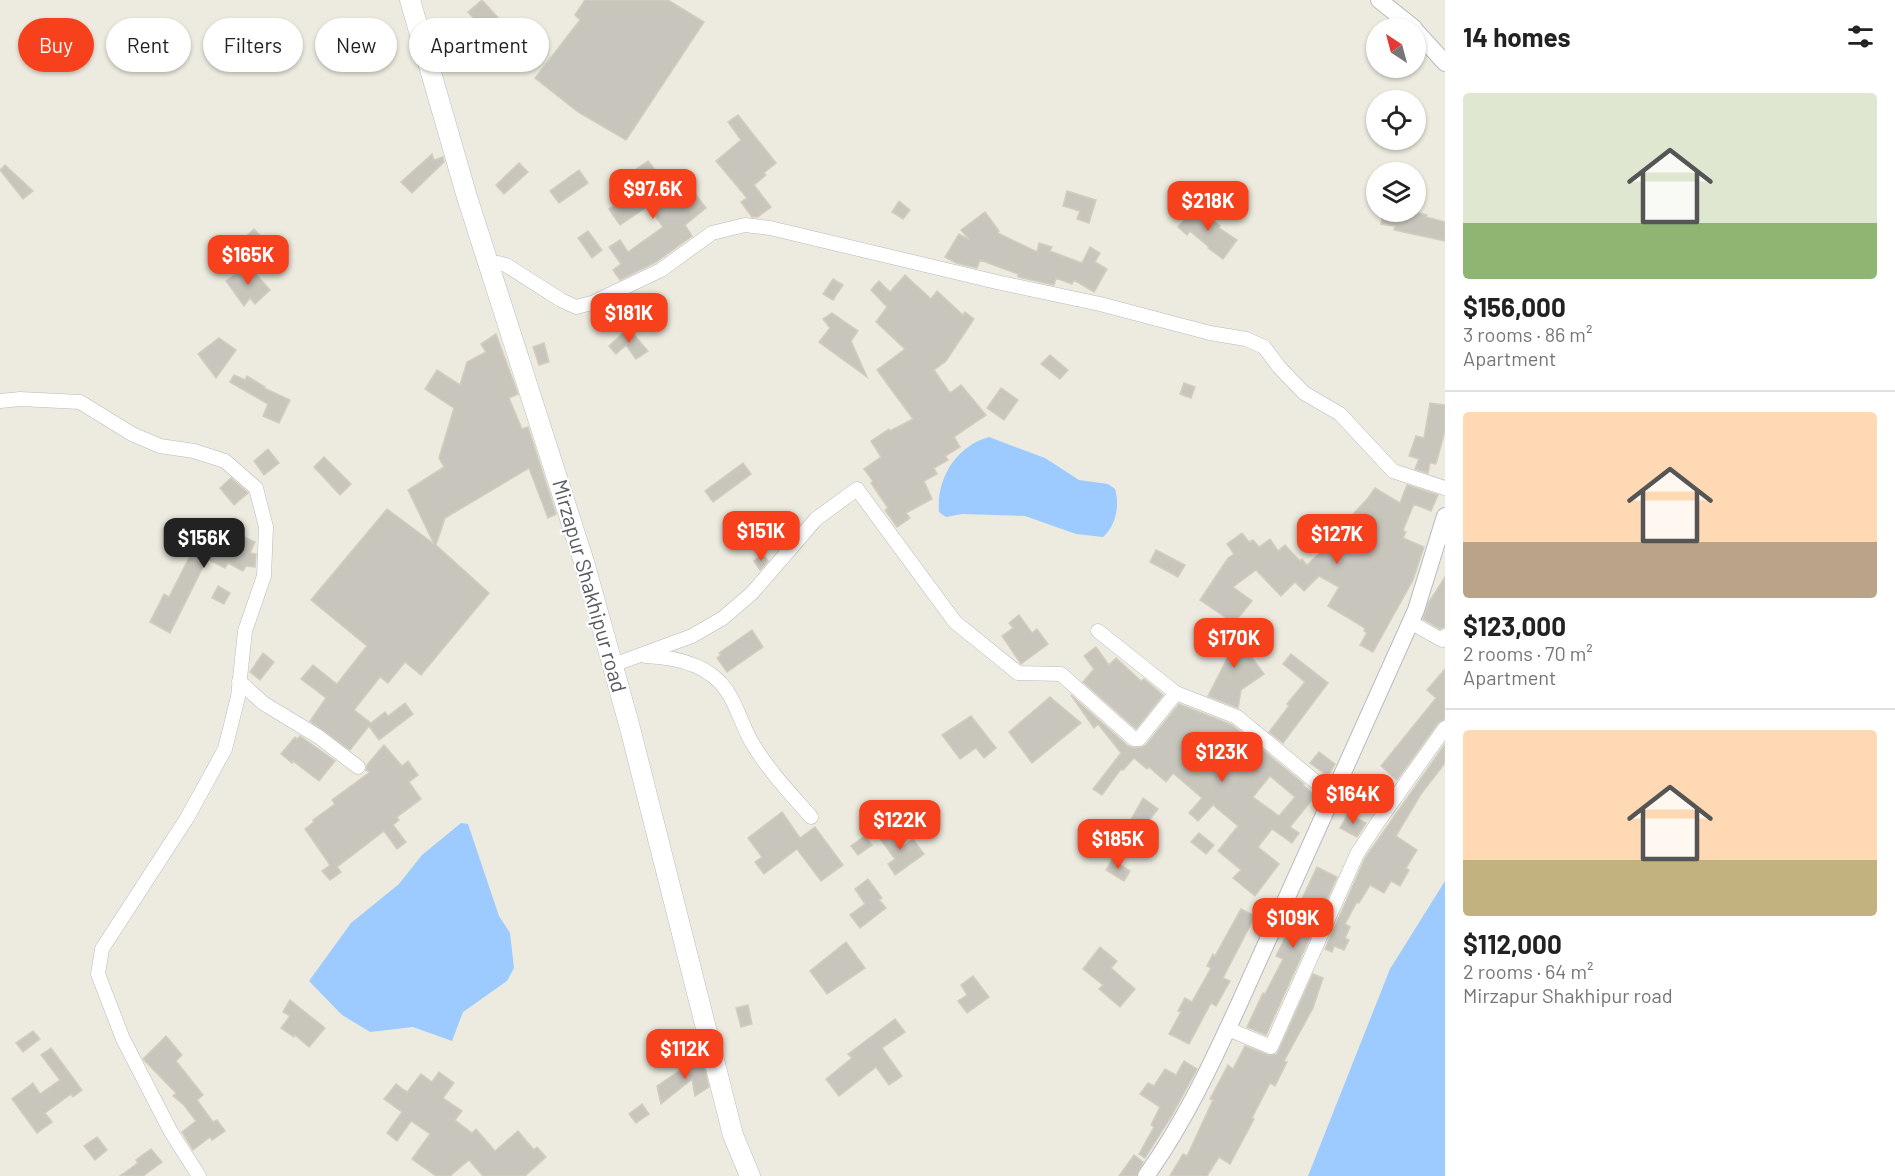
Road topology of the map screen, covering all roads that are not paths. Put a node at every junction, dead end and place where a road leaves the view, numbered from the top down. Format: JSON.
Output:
{"nodes":[{"id":1,"x":410,"y":0,"type":"edge"},
{"id":2,"x":1379,"y":0,"type":"edge"},
{"id":3,"x":1401,"y":18,"type":"edge"},
{"id":4,"x":1426,"y":42,"type":"edge"},
{"id":5,"x":1445,"y":63,"type":"edge"},
{"id":6,"x":488,"y":265,"type":"junction"},
{"id":7,"x":0,"y":401,"type":"edge"},
{"id":8,"x":1445,"y":488,"type":"edge"},
{"id":9,"x":1445,"y":516,"type":"edge"},
{"id":10,"x":1410,"y":622,"type":"junction"},
{"id":11,"x":1098,"y":631,"type":"dead end"},
{"id":12,"x":1445,"y":636,"type":"edge"},
{"id":13,"x":637,"y":656,"type":"junction"},
{"id":14,"x":613,"y":665,"type":"junction"},
{"id":15,"x":239,"y":681,"type":"junction"},
{"id":16,"x":1176,"y":693,"type":"junction"},
{"id":17,"x":1445,"y":728,"type":"edge"},
{"id":18,"x":358,"y":768,"type":"dead end"},
{"id":19,"x":1333,"y":796,"type":"junction"},
{"id":20,"x":812,"y":817,"type":"dead end"},
{"id":21,"x":1227,"y":1029,"type":"junction"},
{"id":22,"x":199,"y":1176,"type":"edge"},
{"id":23,"x":750,"y":1176,"type":"edge"},
{"id":24,"x":1146,"y":1176,"type":"edge"}],
"edges":[{"from":1,"to":6,"type":"main road","name":"Mirzapur Shakhipur road"},
{"from":2,"to":3,"type":"street"},
{"from":4,"to":5,"type":"street"},
{"from":6,"to":8,"type":"street"},
{"from":6,"to":14,"type":"main road","name":"Mirzapur Shakhipur road"},
{"from":7,"to":15,"type":"street"},
{"from":9,"to":10,"type":"street"},
{"from":10,"to":12,"type":"street"},
{"from":10,"to":19,"type":"street"},
{"from":11,"to":16,"type":"street"},
{"from":13,"to":14,"type":"street"},
{"from":13,"to":16,"type":"street"},
{"from":13,"to":20,"type":"street"},
{"from":14,"to":23,"type":"main road","name":"Mirzapur Shakhipur road"},
{"from":15,"to":18,"type":"street"},
{"from":15,"to":22,"type":"street"},
{"from":16,"to":19,"type":"street"},
{"from":17,"to":21,"type":"street"},
{"from":19,"to":21,"type":"street"},
{"from":21,"to":24,"type":"street"}]}
